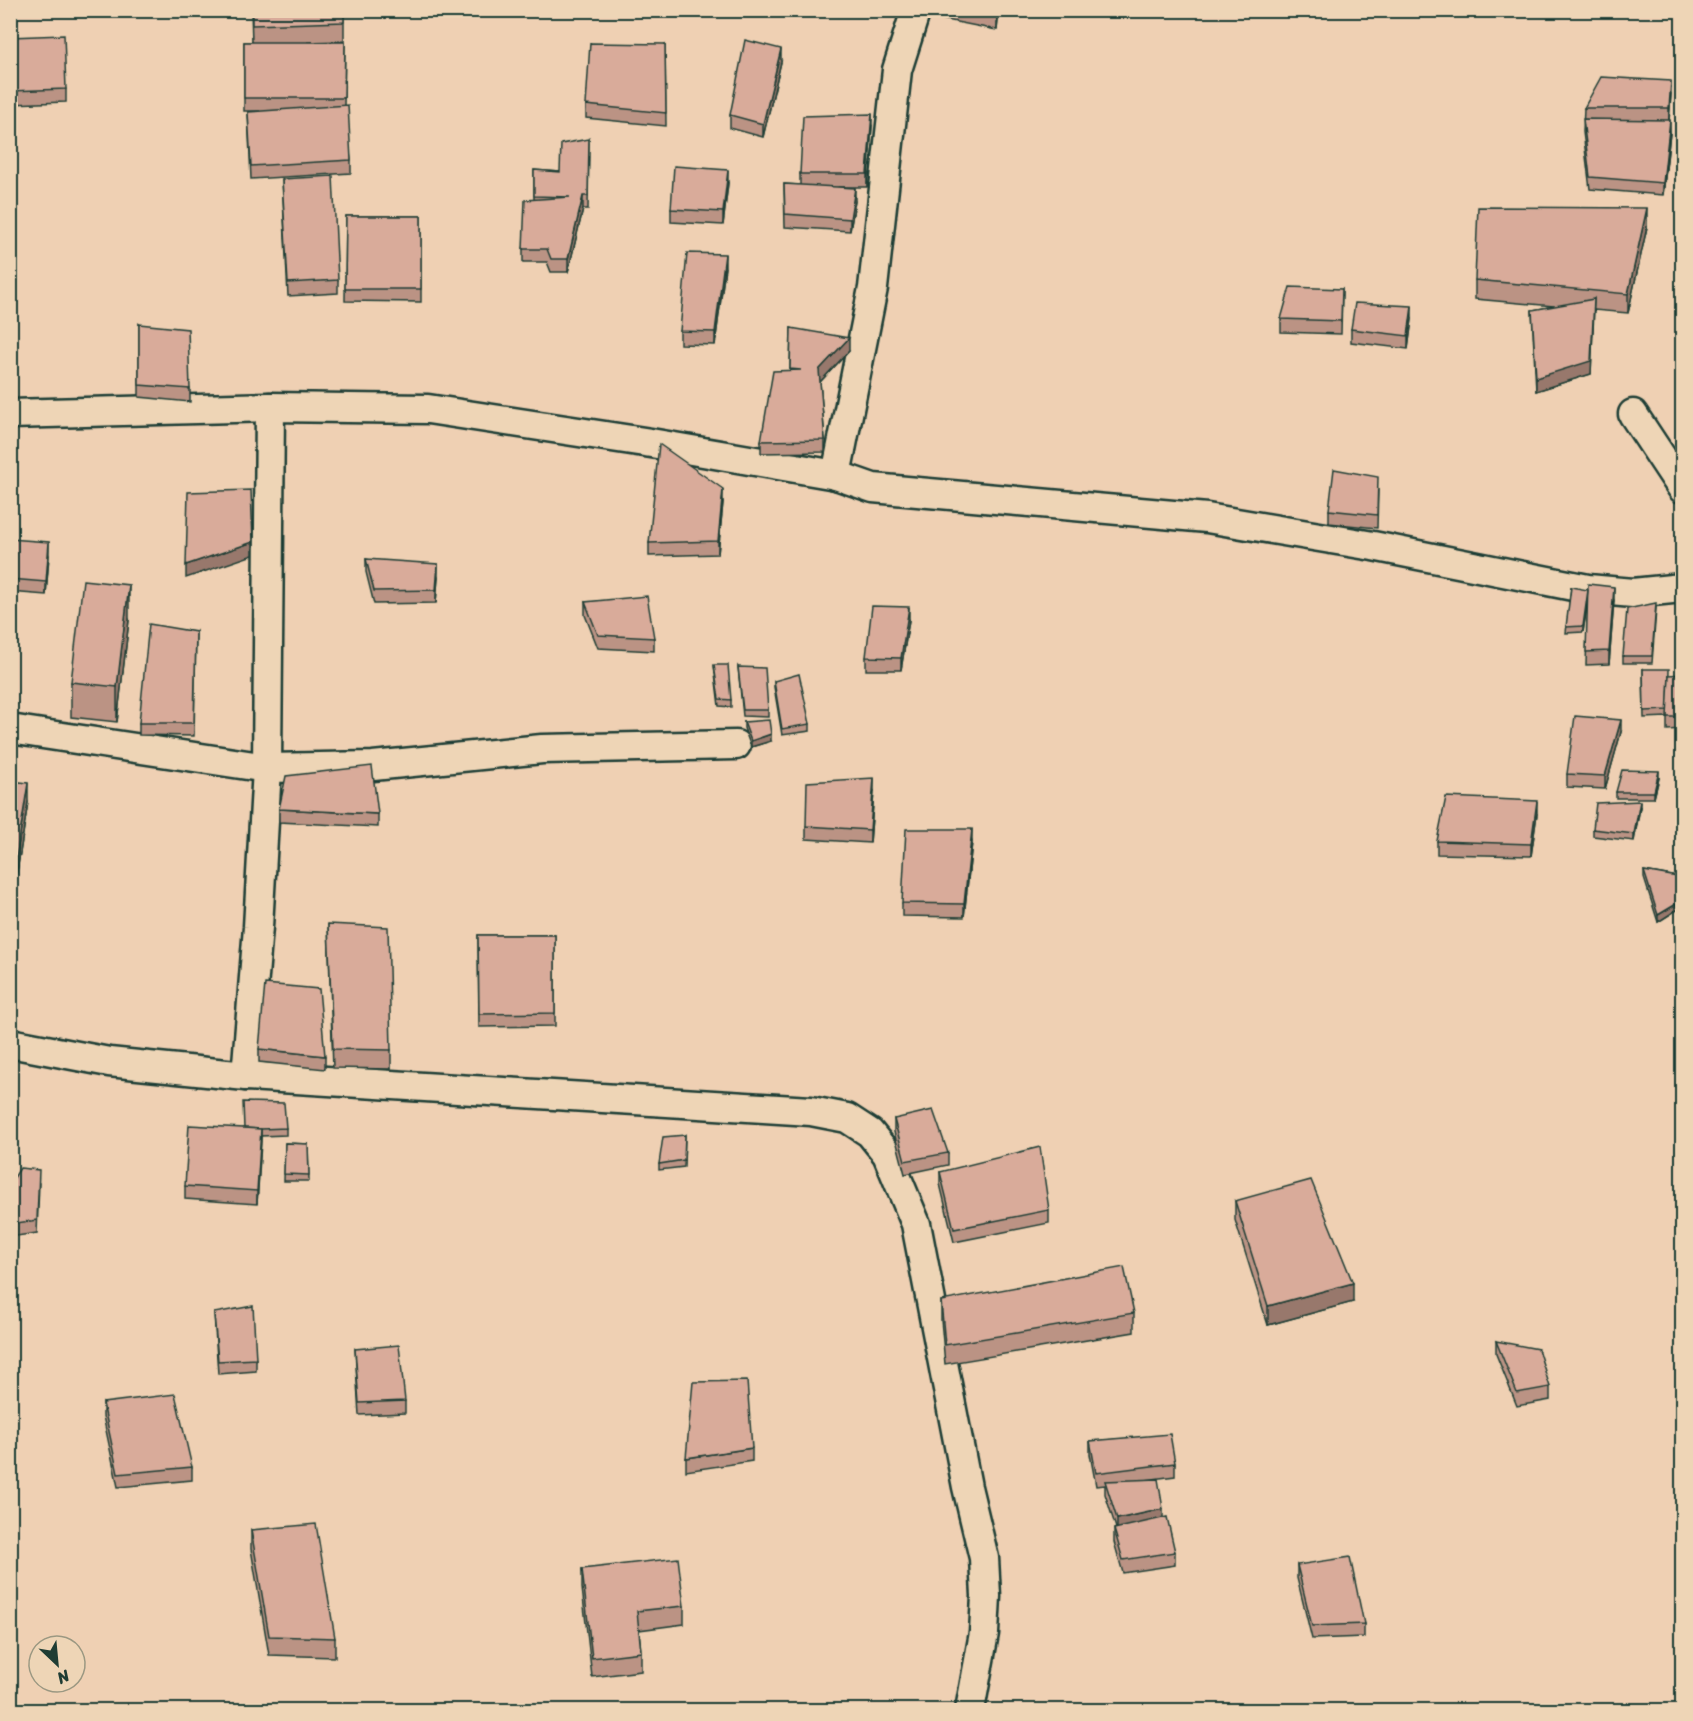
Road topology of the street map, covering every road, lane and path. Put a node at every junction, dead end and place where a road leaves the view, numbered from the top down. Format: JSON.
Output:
{"nodes":[{"id":1,"x":916,"y":10,"type":"edge"},
{"id":2,"x":270,"y":407,"type":"junction"},
{"id":3,"x":10,"y":414,"type":"edge"},
{"id":4,"x":1633,"y":414,"type":"dead end"},
{"id":5,"x":836,"y":476,"type":"junction"},
{"id":6,"x":1683,"y":488,"type":"edge"},
{"id":7,"x":1683,"y":588,"type":"edge"},
{"id":8,"x":10,"y":729,"type":"edge"},
{"id":9,"x":736,"y":746,"type":"dead end"},
{"id":10,"x":267,"y":768,"type":"junction"},
{"id":11,"x":10,"y":1043,"type":"edge"},
{"id":12,"x":246,"y":1076,"type":"junction"},
{"id":13,"x":970,"y":1710,"type":"edge"}],
"edges":[{"from":1,"to":5,"type":"street"},
{"from":2,"to":3,"type":"street"},
{"from":2,"to":5,"type":"street"},
{"from":2,"to":10,"type":"street"},
{"from":4,"to":6,"type":"street"},
{"from":5,"to":7,"type":"street"},
{"from":8,"to":10,"type":"street"},
{"from":9,"to":10,"type":"street"},
{"from":10,"to":12,"type":"street"},
{"from":11,"to":12,"type":"street"},
{"from":12,"to":13,"type":"street"}]}
